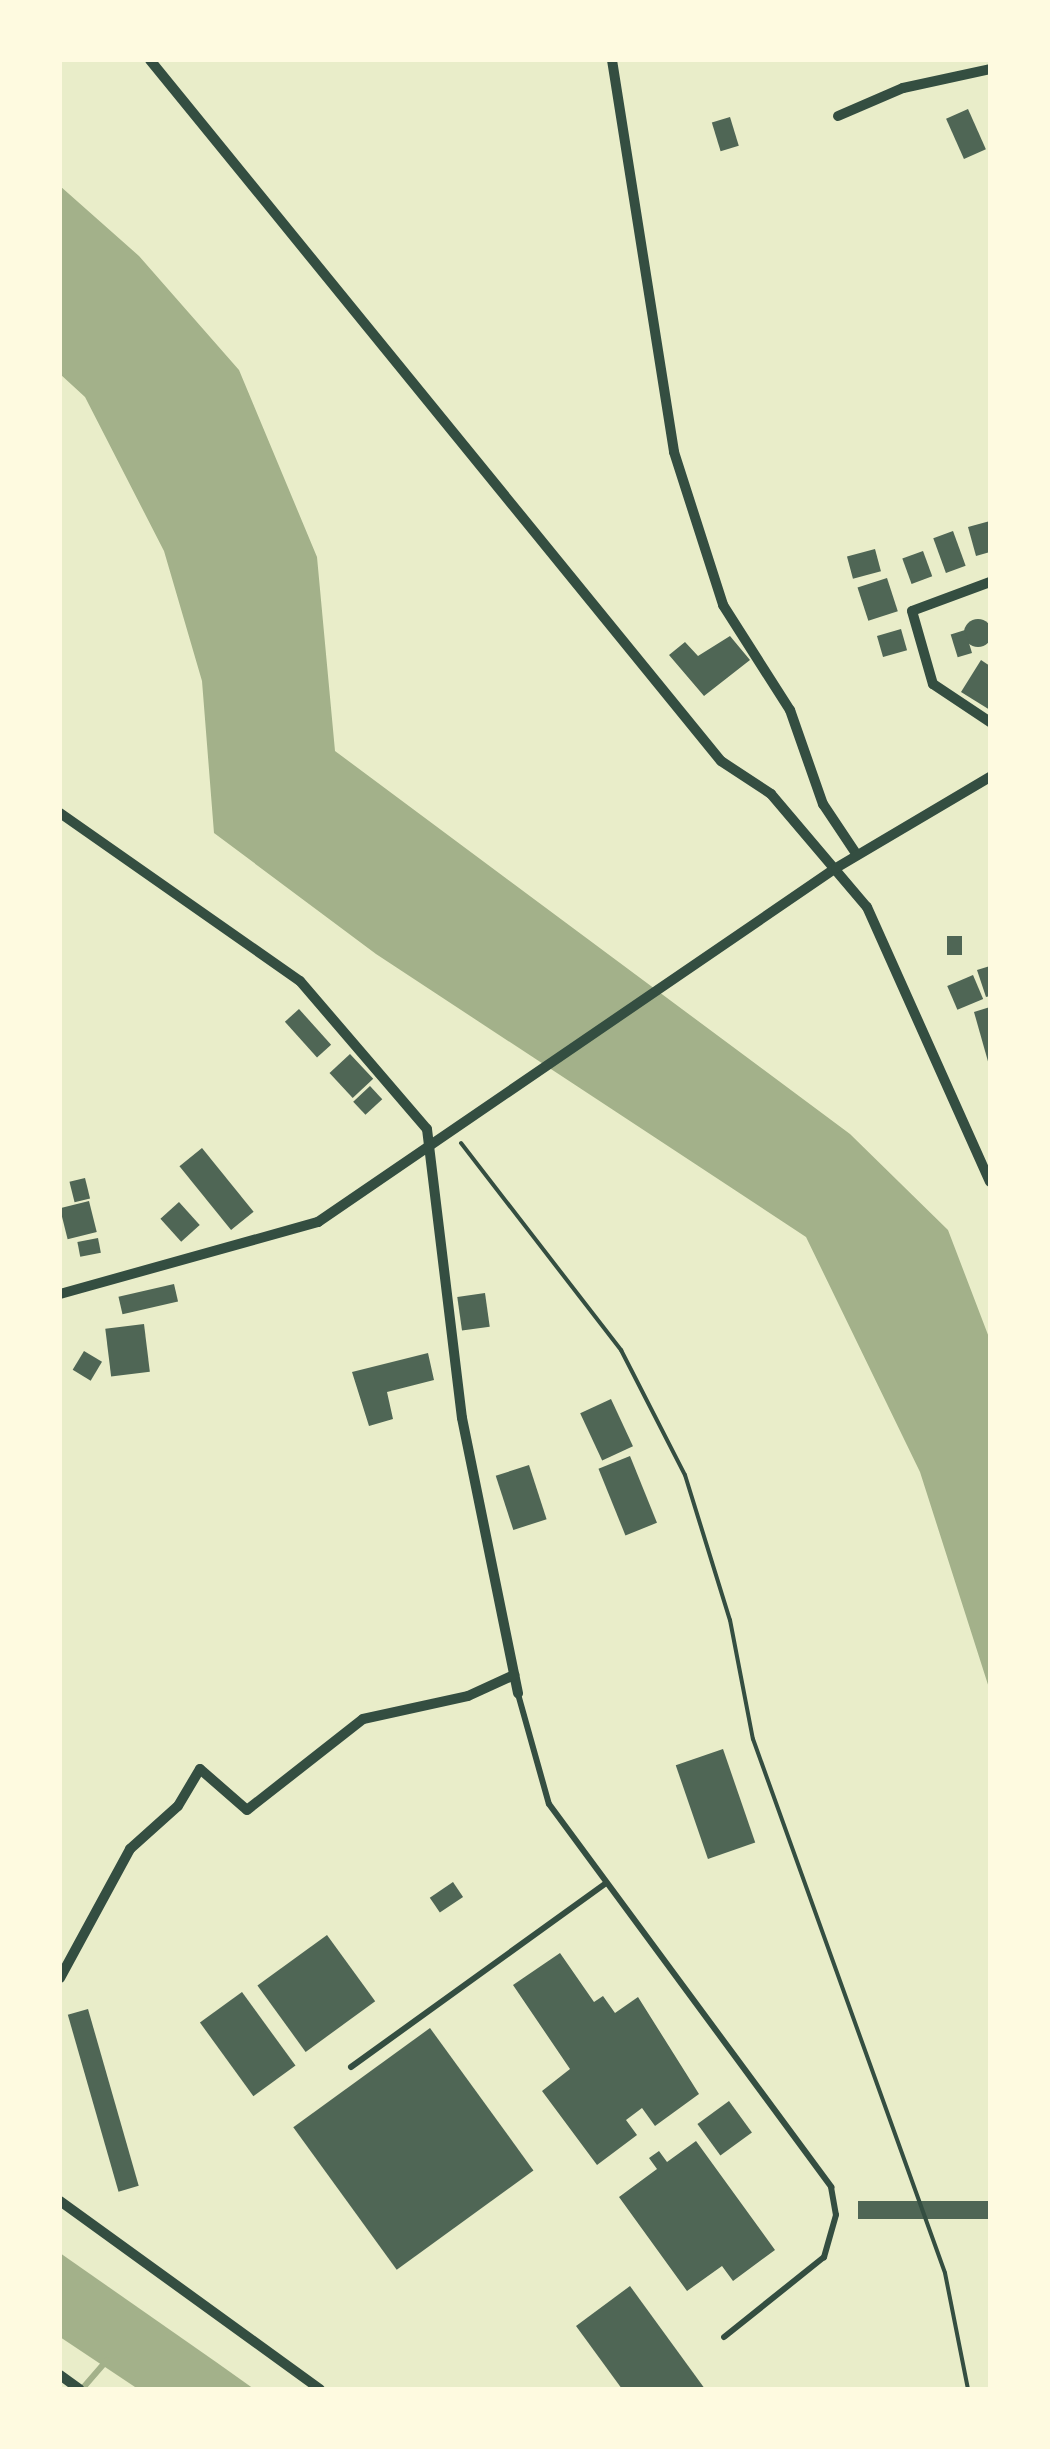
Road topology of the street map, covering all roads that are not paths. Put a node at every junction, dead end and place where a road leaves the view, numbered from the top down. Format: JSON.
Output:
{"nodes":[{"id":1,"x":150,"y":60,"type":"edge"},
{"id":2,"x":612,"y":60,"type":"edge"},
{"id":3,"x":990,"y":70,"type":"edge"},
{"id":4,"x":838,"y":116,"type":"dead end"},
{"id":5,"x":990,"y":582,"type":"edge"},
{"id":6,"x":990,"y":722,"type":"edge"},
{"id":7,"x":990,"y":777,"type":"edge"},
{"id":8,"x":60,"y":814,"type":"edge"},
{"id":9,"x":857,"y":855,"type":"junction"},
{"id":10,"x":836,"y":868,"type":"junction"},
{"id":11,"x":434,"y":1146,"type":"junction"},
{"id":12,"x":990,"y":1182,"type":"edge"},
{"id":13,"x":60,"y":1294,"type":"edge"},
{"id":14,"x":514,"y":1674,"type":"junction"},
{"id":15,"x":518,"y":1693,"type":"joint"},
{"id":16,"x":606,"y":1883,"type":"junction"},
{"id":17,"x":60,"y":1978,"type":"edge"},
{"id":18,"x":351,"y":2067,"type":"dead end"},
{"id":19,"x":60,"y":2201,"type":"edge"},
{"id":20,"x":724,"y":2337,"type":"dead end"},
{"id":21,"x":64,"y":2378,"type":"edge"},
{"id":22,"x":79,"y":2389,"type":"edge"},
{"id":23,"x":320,"y":2389,"type":"edge"}],
"edges":[{"from":1,"to":10,"type":"street"},
{"from":2,"to":9,"type":"street"},
{"from":3,"to":4,"type":"street"},
{"from":5,"to":6,"type":"street"},
{"from":7,"to":9,"type":"street"},
{"from":8,"to":11,"type":"street"},
{"from":9,"to":10,"type":"street"},
{"from":10,"to":11,"type":"street"},
{"from":10,"to":12,"type":"street"},
{"from":11,"to":13,"type":"street"},
{"from":11,"to":14,"type":"street"},
{"from":14,"to":15,"type":"street"},
{"from":14,"to":17,"type":"street"},
{"from":15,"to":16,"type":"lane"},
{"from":16,"to":18,"type":"lane"},
{"from":16,"to":20,"type":"lane"},
{"from":19,"to":23,"type":"street"},
{"from":21,"to":22,"type":"street"}]}
